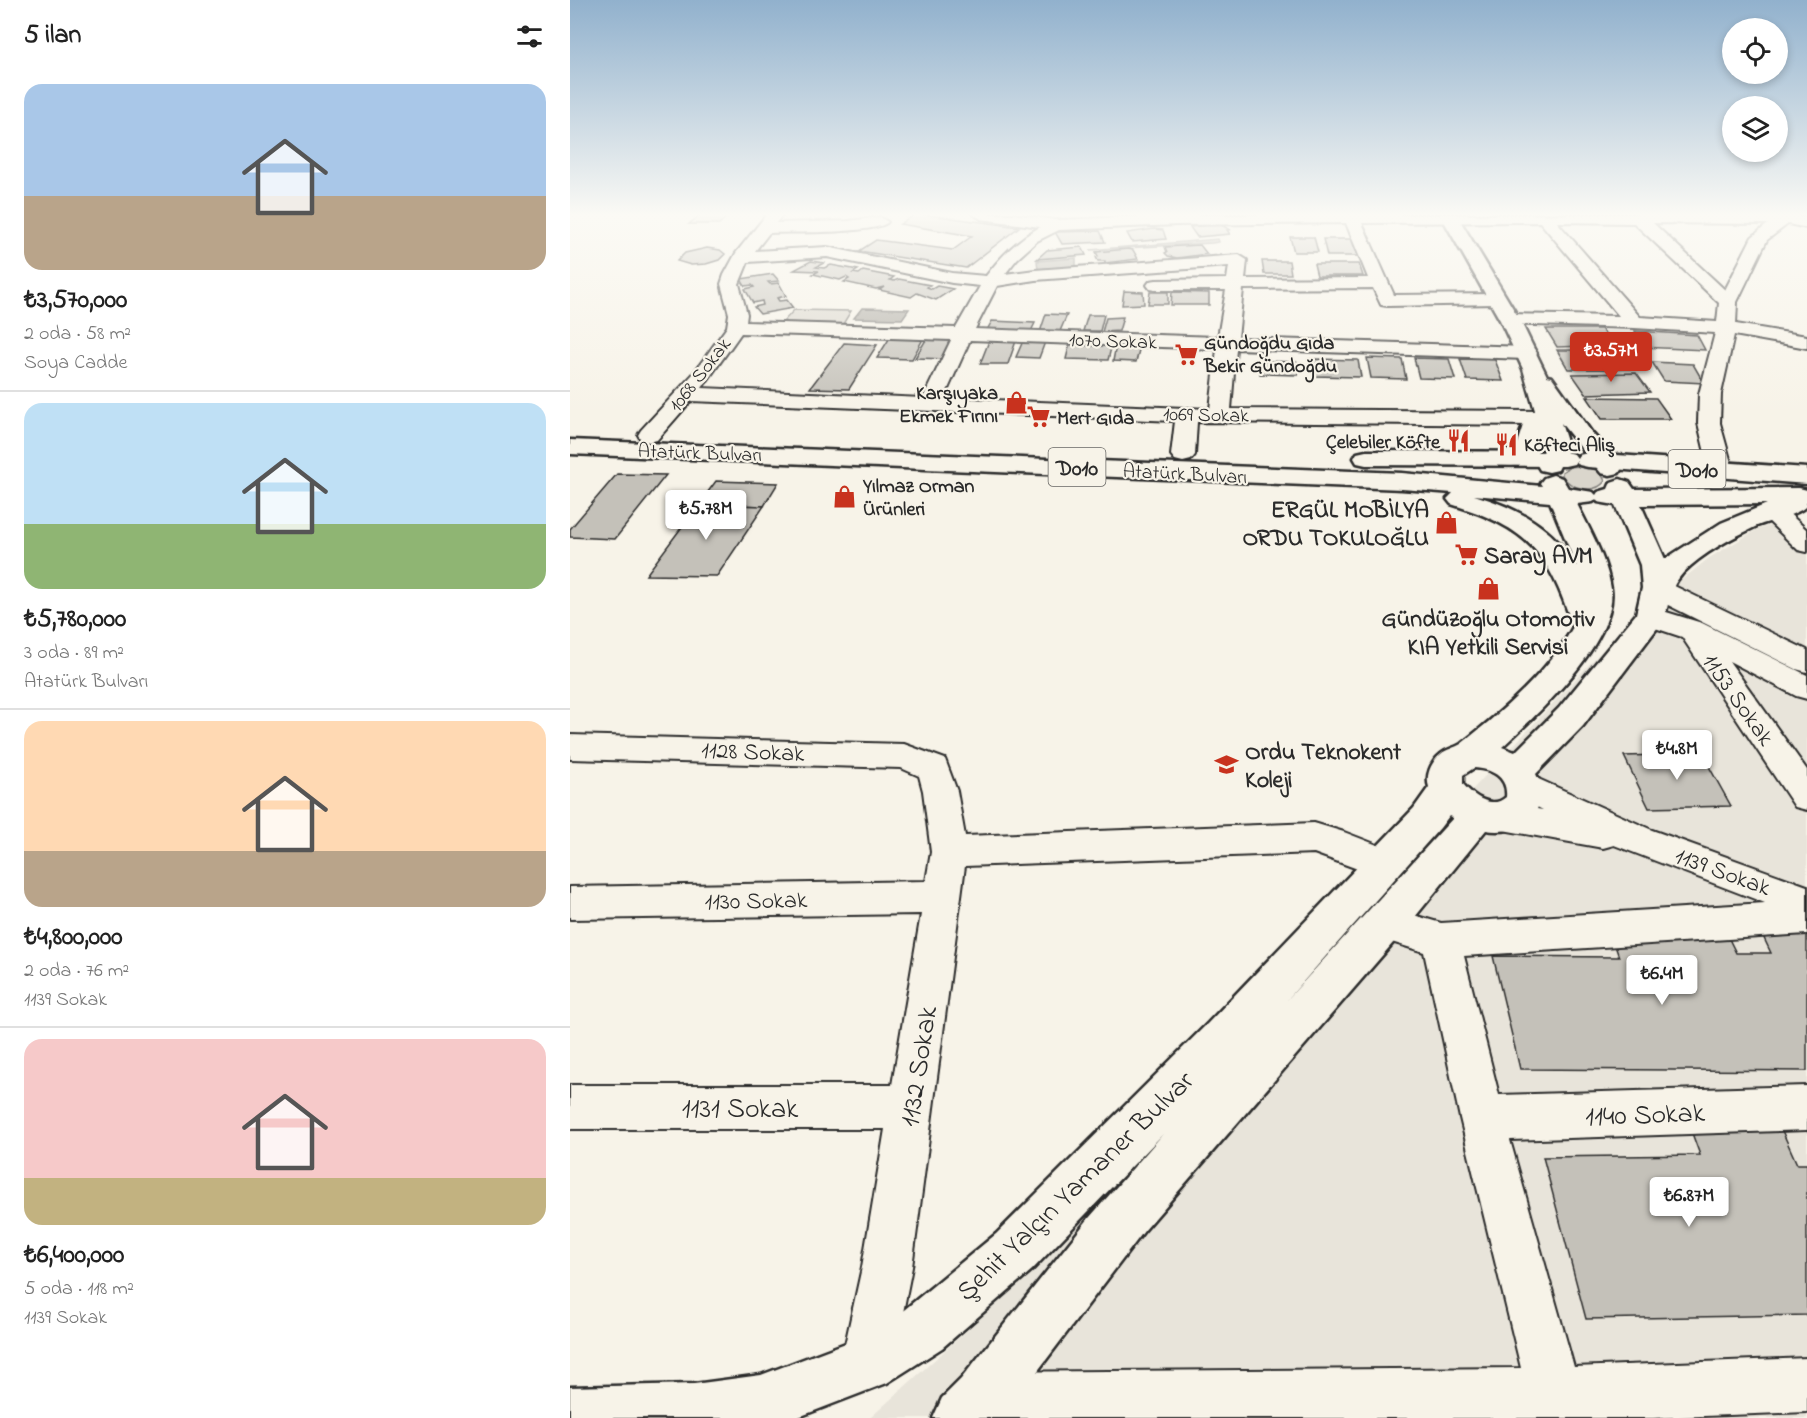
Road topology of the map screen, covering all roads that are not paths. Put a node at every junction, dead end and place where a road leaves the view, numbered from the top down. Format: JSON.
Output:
{"nodes":[{"id":1,"x":731,"y":280,"type":"edge"},
{"id":2,"x":973,"y":280,"type":"edge"},
{"id":3,"x":1002,"y":280,"type":"edge"},
{"id":4,"x":1119,"y":280,"type":"edge"},
{"id":5,"x":1237,"y":280,"type":"edge"},
{"id":6,"x":1377,"y":280,"type":"edge"},
{"id":7,"x":1486,"y":280,"type":"edge"},
{"id":8,"x":1598,"y":280,"type":"edge"},
{"id":9,"x":1705,"y":280,"type":"edge"},
{"id":10,"x":1739,"y":280,"type":"edge"},
{"id":11,"x":991,"y":282,"type":"junction"},
{"id":12,"x":1378,"y":283,"type":"junction"},
{"id":13,"x":1236,"y":285,"type":"junction"},
{"id":14,"x":1497,"y":299,"type":"junction"},
{"id":15,"x":1728,"y":302,"type":"junction"},
{"id":16,"x":1510,"y":320,"type":"junction"},
{"id":17,"x":1634,"y":322,"type":"junction"},
{"id":18,"x":736,"y":327,"type":"junction"},
{"id":19,"x":1726,"y":328,"type":"junction"},
{"id":20,"x":963,"y":335,"type":"junction"},
{"id":21,"x":1807,"y":342,"type":"edge"},
{"id":22,"x":1227,"y":344,"type":"junction"},
{"id":23,"x":1530,"y":361,"type":"junction"},
{"id":24,"x":685,"y":394,"type":"junction"},
{"id":25,"x":931,"y":404,"type":"junction"},
{"id":26,"x":1187,"y":415,"type":"junction"},
{"id":27,"x":1220,"y":415,"type":"junction"},
{"id":28,"x":1546,"y":418,"type":"junction"},
{"id":29,"x":570,"y":432,"type":"edge"},
{"id":30,"x":649,"y":435,"type":"junction"},
{"id":31,"x":570,"y":447,"type":"edge"},
{"id":32,"x":1183,"y":455,"type":"junction"},
{"id":33,"x":1507,"y":459,"type":"junction"},
{"id":34,"x":1721,"y":470,"type":"junction"},
{"id":35,"x":1268,"y":476,"type":"junction"},
{"id":36,"x":1807,"y":476,"type":"edge"},
{"id":37,"x":1584,"y":477,"type":"junction"},
{"id":38,"x":1807,"y":496,"type":"edge"},
{"id":39,"x":1807,"y":502,"type":"edge"},
{"id":40,"x":1772,"y":511,"type":"junction"},
{"id":41,"x":1807,"y":544,"type":"edge"},
{"id":42,"x":1653,"y":602,"type":"junction"},
{"id":43,"x":1588,"y":628,"type":"junction"},
{"id":44,"x":1692,"y":630,"type":"junction"},
{"id":45,"x":1807,"y":662,"type":"edge"},
{"id":46,"x":1807,"y":688,"type":"edge"},
{"id":47,"x":570,"y":747,"type":"edge"},
{"id":48,"x":933,"y":768,"type":"joint"},
{"id":49,"x":1521,"y":779,"type":"junction"},
{"id":50,"x":1472,"y":794,"type":"junction"},
{"id":51,"x":1807,"y":797,"type":"edge"},
{"id":52,"x":1639,"y":840,"type":"junction"},
{"id":53,"x":949,"y":852,"type":"junction"},
{"id":54,"x":1385,"y":864,"type":"junction"},
{"id":55,"x":943,"y":897,"type":"junction"},
{"id":56,"x":1807,"y":902,"type":"edge"},
{"id":57,"x":570,"y":903,"type":"edge"},
{"id":58,"x":1807,"y":917,"type":"edge"},
{"id":59,"x":1386,"y":924,"type":"junction"},
{"id":60,"x":1441,"y":940,"type":"junction"},
{"id":61,"x":570,"y":1107,"type":"edge"},
{"id":62,"x":911,"y":1107,"type":"junction"},
{"id":63,"x":1807,"y":1108,"type":"edge"},
{"id":64,"x":1482,"y":1118,"type":"junction"},
{"id":65,"x":867,"y":1364,"type":"junction"},
{"id":66,"x":1807,"y":1384,"type":"edge"},
{"id":67,"x":1558,"y":1406,"type":"edge"},
{"id":68,"x":972,"y":1409,"type":"edge"},
{"id":69,"x":570,"y":1416,"type":"edge"}],
"edges":[{"from":1,"to":18,"type":"street","name":"1068 Sokak"},
{"from":2,"to":11,"type":"street"},
{"from":3,"to":11,"type":"street"},
{"from":4,"to":13,"type":"street"},
{"from":5,"to":13,"type":"street"},
{"from":6,"to":12,"type":"street"},
{"from":7,"to":14,"type":"main road"},
{"from":8,"to":17,"type":"street"},
{"from":9,"to":15,"type":"street"},
{"from":10,"to":15,"type":"street"},
{"from":11,"to":20,"type":"street"},
{"from":12,"to":13,"type":"street"},
{"from":12,"to":14,"type":"street"},
{"from":13,"to":22,"type":"street"},
{"from":14,"to":16,"type":"main road"},
{"from":15,"to":19,"type":"street"},
{"from":16,"to":17,"type":"street"},
{"from":16,"to":23,"type":"main road"},
{"from":17,"to":19,"type":"street"},
{"from":18,"to":20,"type":"street","name":"1070 Sokak"},
{"from":18,"to":24,"type":"street","name":"1068 Sokak"},
{"from":19,"to":21,"type":"street"},
{"from":19,"to":34,"type":"street"},
{"from":20,"to":22,"type":"street","name":"1070 Sokak"},
{"from":20,"to":25,"type":"street"},
{"from":22,"to":23,"type":"street","name":"1070 Sokak"},
{"from":22,"to":27,"type":"street"},
{"from":23,"to":28,"type":"main road"},
{"from":23,"to":37,"type":"main road"},
{"from":24,"to":25,"type":"street","name":"1069 Sokak"},
{"from":24,"to":30,"type":"street","name":"1068 Sokak"},
{"from":25,"to":26,"type":"street","name":"1069 Sokak"},
{"from":26,"to":27,"type":"street","name":"1069 Sokak"},
{"from":26,"to":32,"type":"street"},
{"from":27,"to":28,"type":"street","name":"1069 Sokak"},
{"from":28,"to":33,"type":"main road"},
{"from":28,"to":37,"type":"main road"},
{"from":29,"to":30,"type":"main road","name":"Atatürk Bulvarı","number":"D010"},
{"from":30,"to":32,"type":"main road","name":"Atatürk Bulvarı","number":"D010"},
{"from":31,"to":35,"type":"main road","name":"Atatürk Bulvarı","number":"D010"},
{"from":32,"to":33,"type":"main road","name":"Atatürk Bulvarı","number":"D010"},
{"from":33,"to":37,"type":"main road","name":"Atatürk Bulvarı","number":"D010"},
{"from":34,"to":36,"type":"main road","name":"Atatürk Bulvarı","number":"D010"},
{"from":34,"to":37,"type":"main road","name":"Atatürk Bulvarı","number":"D010"},
{"from":35,"to":37,"type":"main road","name":"Atatürk Bulvarı","number":"D010"},
{"from":35,"to":43,"type":"main road"},
{"from":37,"to":38,"type":"main road","name":"Atatürk Bulvarı","number":"D010"},
{"from":37,"to":42,"type":"main road"},
{"from":37,"to":43,"type":"main road","name":"Şehit Yalçın Yamaner Bulvar"},
{"from":39,"to":40,"type":"main road"},
{"from":40,"to":41,"type":"street"},
{"from":40,"to":42,"type":"main road"},
{"from":42,"to":44,"type":"street"},
{"from":42,"to":45,"type":"street"},
{"from":42,"to":49,"type":"main road"},
{"from":43,"to":50,"type":"main road","name":"Şehit Yalçın Yamaner Bulvar"},
{"from":44,"to":46,"type":"street"},
{"from":44,"to":51,"type":"street","name":"1153 Sokak"},
{"from":47,"to":48,"type":"street","name":"1128 Sokak"},
{"from":48,"to":53,"type":"street","name":"1132 Sokak"},
{"from":49,"to":50,"type":"main road"},
{"from":49,"to":50,"type":"main road"},
{"from":49,"to":52,"type":"street","name":"1139 Sokak"},
{"from":50,"to":52,"type":"street","name":"1139 Sokak"},
{"from":50,"to":54,"type":"main road","name":"Şehit Yalçın Yamaner Bulvar"},
{"from":50,"to":59,"type":"main road","name":"Şehit Yalçın Yamaner Bulvar"},
{"from":52,"to":56,"type":"street","name":"1139 Sokak"},
{"from":53,"to":54,"type":"street"},
{"from":53,"to":55,"type":"street","name":"1132 Sokak"},
{"from":54,"to":65,"type":"main road","name":"Şehit Yalçın Yamaner Bulvar"},
{"from":55,"to":57,"type":"street","name":"1130 Sokak"},
{"from":55,"to":62,"type":"street","name":"1132 Sokak"},
{"from":58,"to":60,"type":"street"},
{"from":59,"to":60,"type":"street"},
{"from":59,"to":68,"type":"main road","name":"Şehit Yalçın Yamaner Bulvar"},
{"from":60,"to":64,"type":"street"},
{"from":61,"to":62,"type":"street","name":"1131 Sokak"},
{"from":62,"to":65,"type":"street","name":"1132 Sokak"},
{"from":63,"to":64,"type":"street","name":"1140 Sokak"},
{"from":64,"to":67,"type":"street"},
{"from":65,"to":69,"type":"main road","name":"Şehit Yalçın Yamaner Bulvar"},
{"from":66,"to":67,"type":"street"},
{"from":67,"to":68,"type":"street"}]}
